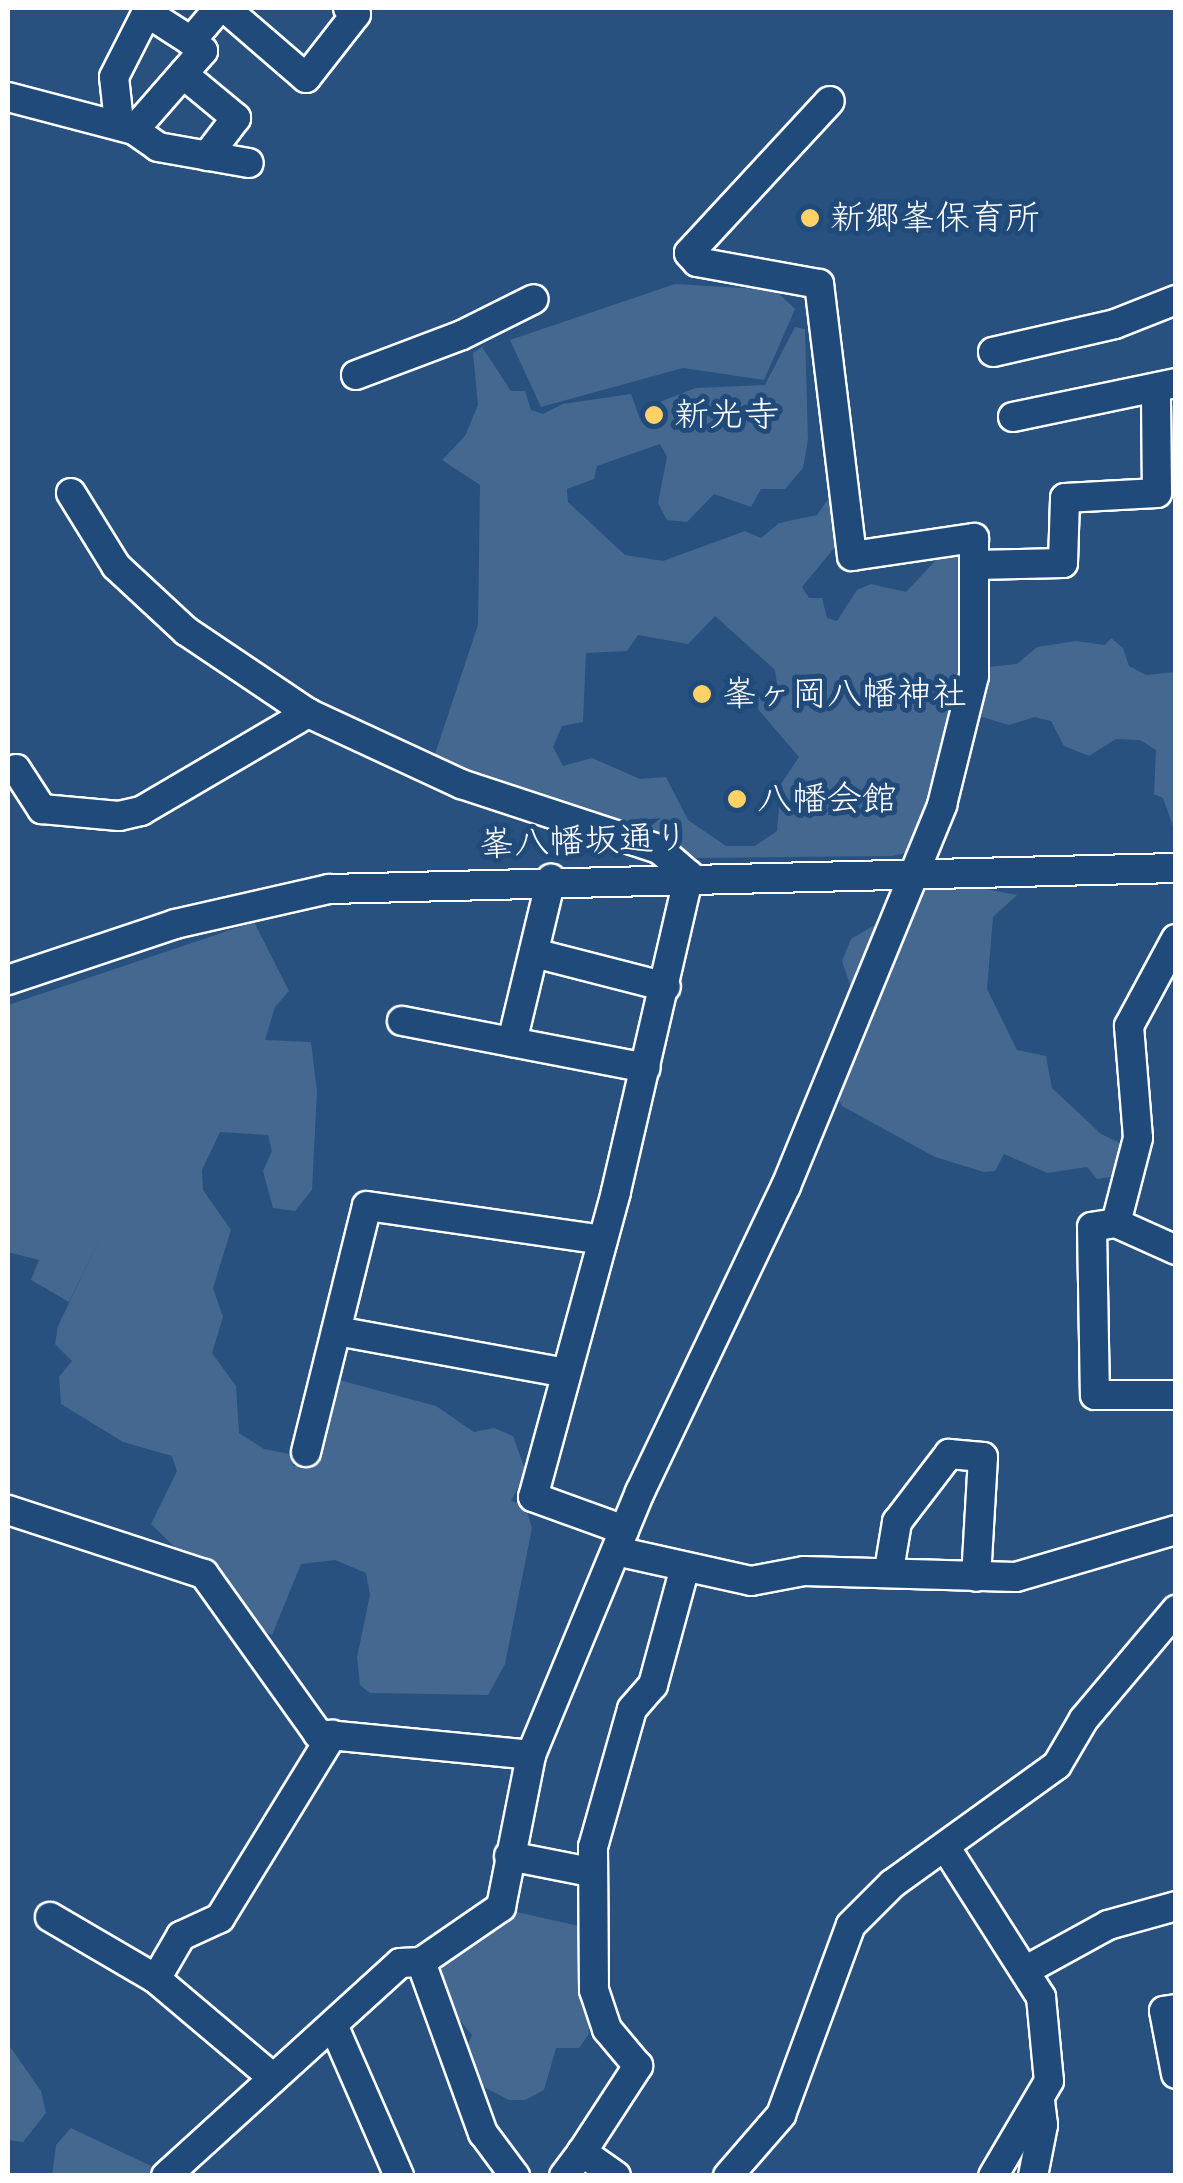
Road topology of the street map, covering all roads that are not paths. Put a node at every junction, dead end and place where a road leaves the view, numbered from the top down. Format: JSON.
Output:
{"nodes":[{"id":1,"x":222,"y":8,"type":"edge"},
{"id":2,"x":348,"y":8,"type":"edge"},
{"id":3,"x":147,"y":10,"type":"edge"},
{"id":4,"x":191,"y":42,"type":"junction"},
{"id":5,"x":183,"y":74,"type":"junction"},
{"id":6,"x":8,"y":97,"type":"edge"},
{"id":7,"x":830,"y":101,"type":"dead end"},
{"id":8,"x":126,"y":126,"type":"junction"},
{"id":9,"x":207,"y":156,"type":"junction"},
{"id":10,"x":249,"y":163,"type":"dead end"},
{"id":11,"x":534,"y":299,"type":"dead end"},
{"id":12,"x":1173,"y":311,"type":"edge"},
{"id":13,"x":993,"y":352,"type":"dead end"},
{"id":14,"x":356,"y":376,"type":"dead end"},
{"id":15,"x":1166,"y":386,"type":"edge"},
{"id":16,"x":1013,"y":417,"type":"dead end"},
{"id":17,"x":71,"y":493,"type":"dead end"},
{"id":18,"x":976,"y":564,"type":"junction"},
{"id":19,"x":308,"y":713,"type":"junction"},
{"id":20,"x":10,"y":764,"type":"edge"},
{"id":21,"x":1176,"y":868,"type":"edge"},
{"id":22,"x":913,"y":870,"type":"junction"},
{"id":23,"x":689,"y":875,"type":"junction"},
{"id":24,"x":551,"y":879,"type":"junction"},
{"id":25,"x":1176,"y":939,"type":"edge"},
{"id":26,"x":534,"y":953,"type":"junction"},
{"id":27,"x":8,"y":980,"type":"edge"},
{"id":28,"x":666,"y":987,"type":"junction"},
{"id":29,"x":402,"y":1021,"type":"dead end"},
{"id":30,"x":512,"y":1042,"type":"junction"},
{"id":31,"x":646,"y":1068,"type":"junction"},
{"id":32,"x":1116,"y":1223,"type":"junction"},
{"id":33,"x":603,"y":1240,"type":"junction"},
{"id":34,"x":1176,"y":1250,"type":"edge"},
{"id":35,"x":337,"y":1331,"type":"junction"},
{"id":36,"x":566,"y":1373,"type":"junction"},
{"id":37,"x":1176,"y":1395,"type":"edge"},
{"id":38,"x":306,"y":1452,"type":"dead end"},
{"id":39,"x":8,"y":1510,"type":"edge"},
{"id":40,"x":1176,"y":1530,"type":"edge"},
{"id":41,"x":620,"y":1541,"type":"junction"},
{"id":42,"x":685,"y":1567,"type":"junction"},
{"id":43,"x":889,"y":1570,"type":"junction"},
{"id":44,"x":976,"y":1576,"type":"junction"},
{"id":45,"x":1176,"y":1610,"type":"edge"},
{"id":46,"x":332,"y":1735,"type":"junction"},
{"id":47,"x":530,"y":1755,"type":"junction"},
{"id":48,"x":946,"y":1848,"type":"junction"},
{"id":49,"x":509,"y":1856,"type":"junction"},
{"id":50,"x":590,"y":1872,"type":"junction"},
{"id":51,"x":1176,"y":1906,"type":"edge"},
{"id":52,"x":50,"y":1917,"type":"dead end"},
{"id":53,"x":421,"y":1962,"type":"junction"},
{"id":54,"x":1028,"y":1969,"type":"junction"},
{"id":55,"x":156,"y":1979,"type":"junction"},
{"id":56,"x":1176,"y":2009,"type":"edge"},
{"id":57,"x":334,"y":2027,"type":"junction"},
{"id":58,"x":1176,"y":2074,"type":"edge"},
{"id":59,"x":273,"y":2078,"type":"junction"},
{"id":60,"x":1040,"y":2102,"type":"junction"},
{"id":61,"x":582,"y":2152,"type":"junction"},
{"id":62,"x":166,"y":2176,"type":"edge"},
{"id":63,"x":399,"y":2176,"type":"edge"},
{"id":64,"x":515,"y":2176,"type":"edge"},
{"id":65,"x":564,"y":2176,"type":"edge"},
{"id":66,"x":616,"y":2176,"type":"edge"},
{"id":67,"x":728,"y":2176,"type":"edge"},
{"id":68,"x":993,"y":2176,"type":"edge"},
{"id":69,"x":1033,"y":2176,"type":"edge"}],
"edges":[{"from":1,"to":2,"type":"street"},
{"from":1,"to":4,"type":"street"},
{"from":3,"to":4,"type":"street"},
{"from":3,"to":8,"type":"street"},
{"from":4,"to":5,"type":"street"},
{"from":5,"to":8,"type":"street"},
{"from":5,"to":9,"type":"street"},
{"from":6,"to":8,"type":"street"},
{"from":7,"to":18,"type":"street"},
{"from":8,"to":9,"type":"street"},
{"from":9,"to":10,"type":"street"},
{"from":11,"to":14,"type":"street"},
{"from":12,"to":13,"type":"street"},
{"from":15,"to":16,"type":"street"},
{"from":15,"to":18,"type":"street"},
{"from":17,"to":19,"type":"street"},
{"from":18,"to":22,"type":"street"},
{"from":19,"to":20,"type":"street"},
{"from":19,"to":23,"type":"street"},
{"from":21,"to":22,"type":"street","name":"峯八幡坂通り"},
{"from":22,"to":23,"type":"street","name":"峯八幡坂通り"},
{"from":22,"to":41,"type":"street"},
{"from":23,"to":24,"type":"street","name":"峯八幡坂通り"},
{"from":23,"to":28,"type":"street"},
{"from":24,"to":26,"type":"street"},
{"from":24,"to":27,"type":"street","name":"峯八幡坂通り"},
{"from":25,"to":32,"type":"street"},
{"from":26,"to":28,"type":"street"},
{"from":26,"to":30,"type":"street"},
{"from":28,"to":31,"type":"street"},
{"from":29,"to":30,"type":"street"},
{"from":30,"to":31,"type":"street"},
{"from":31,"to":33,"type":"street"},
{"from":32,"to":34,"type":"street"},
{"from":32,"to":37,"type":"street"},
{"from":33,"to":35,"type":"street"},
{"from":33,"to":36,"type":"street"},
{"from":35,"to":36,"type":"street"},
{"from":35,"to":38,"type":"street"},
{"from":36,"to":41,"type":"street"},
{"from":39,"to":46,"type":"street"},
{"from":40,"to":44,"type":"street"},
{"from":41,"to":42,"type":"street"},
{"from":41,"to":47,"type":"street"},
{"from":42,"to":43,"type":"street"},
{"from":42,"to":50,"type":"street"},
{"from":43,"to":44,"type":"street"},
{"from":43,"to":44,"type":"street"},
{"from":45,"to":48,"type":"street"},
{"from":46,"to":47,"type":"street"},
{"from":46,"to":55,"type":"street"},
{"from":47,"to":49,"type":"street"},
{"from":48,"to":54,"type":"street"},
{"from":48,"to":67,"type":"street"},
{"from":49,"to":50,"type":"street"},
{"from":49,"to":53,"type":"street"},
{"from":50,"to":61,"type":"street"},
{"from":51,"to":54,"type":"street"},
{"from":52,"to":55,"type":"street"},
{"from":53,"to":57,"type":"street"},
{"from":53,"to":64,"type":"street"},
{"from":54,"to":60,"type":"street"},
{"from":55,"to":59,"type":"street"},
{"from":56,"to":58,"type":"street"},
{"from":57,"to":59,"type":"street"},
{"from":57,"to":63,"type":"street"},
{"from":59,"to":62,"type":"street"},
{"from":60,"to":68,"type":"street"},
{"from":60,"to":69,"type":"street"},
{"from":61,"to":65,"type":"street"},
{"from":61,"to":66,"type":"street"}]}
